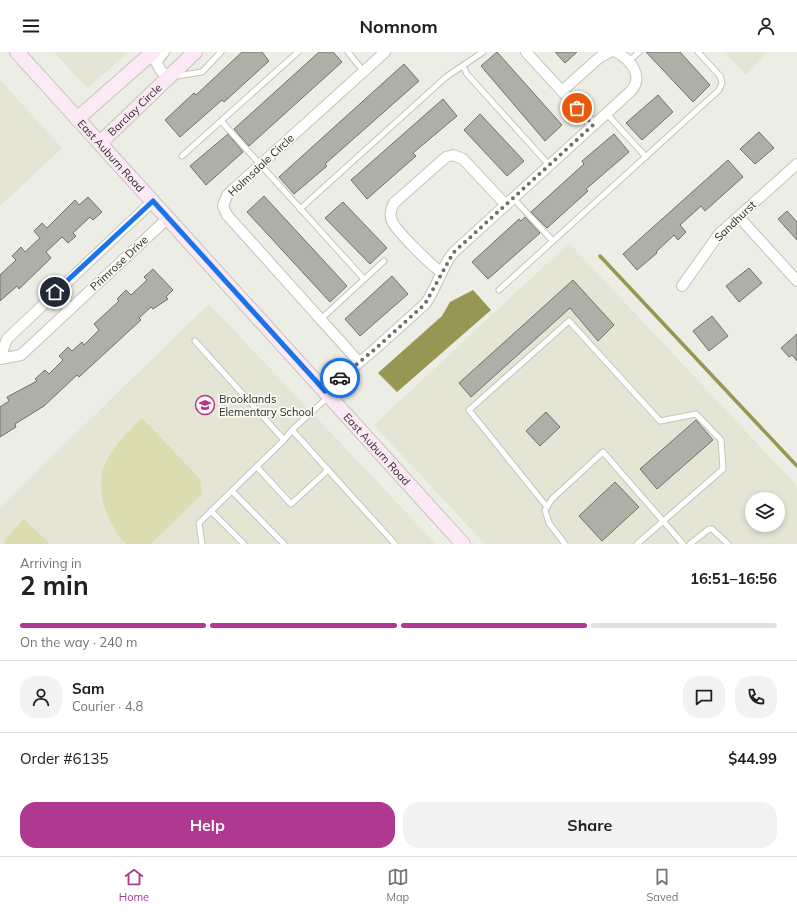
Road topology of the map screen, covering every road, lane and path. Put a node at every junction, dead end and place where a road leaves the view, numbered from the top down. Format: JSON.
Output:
{"nodes":[{"id":1,"x":17,"y":52,"type":"edge"},
{"id":2,"x":153,"y":52,"type":"edge"},
{"id":3,"x":164,"y":52,"type":"edge"},
{"id":4,"x":196,"y":52,"type":"edge"},
{"id":5,"x":221,"y":52,"type":"edge"},
{"id":6,"x":298,"y":52,"type":"edge"},
{"id":7,"x":348,"y":52,"type":"edge"},
{"id":8,"x":385,"y":52,"type":"edge"},
{"id":9,"x":483,"y":52,"type":"edge"},
{"id":10,"x":526,"y":52,"type":"edge"},
{"id":11,"x":610,"y":52,"type":"edge"},
{"id":12,"x":616,"y":52,"type":"edge"},
{"id":13,"x":639,"y":52,"type":"edge"},
{"id":14,"x":698,"y":52,"type":"edge"},
{"id":15,"x":628,"y":62,"type":"junction"},
{"id":16,"x":463,"y":66,"type":"junction"},
{"id":17,"x":364,"y":72,"type":"junction"},
{"id":18,"x":170,"y":77,"type":"junction"},
{"id":19,"x":562,"y":91,"type":"junction"},
{"id":20,"x":606,"y":113,"type":"junction"},
{"id":21,"x":77,"y":119,"type":"junction"},
{"id":22,"x":221,"y":121,"type":"junction"},
{"id":23,"x":593,"y":125,"type":"junction"},
{"id":24,"x":100,"y":143,"type":"junction"},
{"id":25,"x":182,"y":156,"type":"dead end"},
{"id":26,"x":646,"y":157,"type":"junction"},
{"id":27,"x":797,"y":164,"type":"edge"},
{"id":28,"x":260,"y":165,"type":"junction"},
{"id":29,"x":550,"y":165,"type":"junction"},
{"id":30,"x":513,"y":198,"type":"junction"},
{"id":31,"x":153,"y":201,"type":"junction"},
{"id":32,"x":506,"y":205,"type":"junction"},
{"id":33,"x":300,"y":209,"type":"junction"},
{"id":34,"x":738,"y":217,"type":"junction"},
{"id":35,"x":168,"y":218,"type":"junction"},
{"id":36,"x":553,"y":241,"type":"junction"},
{"id":37,"x":384,"y":261,"type":"dead end"},
{"id":38,"x":441,"y":272,"type":"junction"},
{"id":39,"x":364,"y":279,"type":"junction"},
{"id":40,"x":797,"y":281,"type":"edge"},
{"id":41,"x":682,"y":286,"type":"dead end"},
{"id":42,"x":499,"y":290,"type":"dead end"},
{"id":43,"x":55,"y":292,"type":"junction"},
{"id":44,"x":70,"y":309,"type":"junction"},
{"id":45,"x":321,"y":319,"type":"junction"},
{"id":46,"x":195,"y":341,"type":"dead end"},
{"id":47,"x":0,"y":358,"type":"edge"},
{"id":48,"x":359,"y":362,"type":"junction"},
{"id":49,"x":327,"y":393,"type":"junction"},
{"id":50,"x":292,"y":430,"type":"junction"},
{"id":51,"x":284,"y":440,"type":"junction"},
{"id":52,"x":257,"y":466,"type":"junction"},
{"id":53,"x":328,"y":470,"type":"junction"},
{"id":54,"x":232,"y":490,"type":"junction"},
{"id":55,"x":547,"y":506,"type":"junction"},
{"id":56,"x":212,"y":511,"type":"junction"},
{"id":57,"x":663,"y":521,"type":"junction"},
{"id":58,"x":202,"y":544,"type":"edge"},
{"id":59,"x":244,"y":544,"type":"edge"},
{"id":60,"x":284,"y":544,"type":"edge"},
{"id":61,"x":395,"y":544,"type":"edge"},
{"id":62,"x":463,"y":544,"type":"edge"},
{"id":63,"x":565,"y":544,"type":"edge"},
{"id":64,"x":636,"y":544,"type":"edge"},
{"id":65,"x":683,"y":544,"type":"edge"},
{"id":66,"x":690,"y":544,"type":"edge"},
{"id":67,"x":728,"y":544,"type":"edge"}],
"edges":[{"from":1,"to":21,"type":"main road","name":"East Auburn Road"},
{"from":2,"to":21,"type":"main road"},
{"from":3,"to":18,"type":"street","name":"Barclay Circle"},
{"from":4,"to":18,"type":"main road","name":"Barclay Circle"},
{"from":5,"to":18,"type":"lane"},
{"from":6,"to":22,"type":"lane"},
{"from":7,"to":17,"type":"lane"},
{"from":8,"to":17,"type":"street","name":"Holmsdale Circle"},
{"from":9,"to":16,"type":"lane"},
{"from":10,"to":19,"type":"street"},
{"from":11,"to":19,"type":"street"},
{"from":12,"to":15,"type":"street"},
{"from":13,"to":15,"type":"lane"},
{"from":14,"to":26,"type":"lane"},
{"from":15,"to":20,"type":"street"},
{"from":16,"to":29,"type":"lane"},
{"from":16,"to":33,"type":"lane"},
{"from":17,"to":28,"type":"street","name":"Holmsdale Circle"},
{"from":18,"to":24,"type":"main road","name":"Barclay Circle"},
{"from":19,"to":23,"type":"street"},
{"from":20,"to":23,"type":"street"},
{"from":20,"to":26,"type":"lane"},
{"from":21,"to":24,"type":"main road","name":"East Auburn Road"},
{"from":22,"to":25,"type":"lane"},
{"from":22,"to":28,"type":"lane"},
{"from":23,"to":29,"type":"street"},
{"from":24,"to":31,"type":"main road","name":"East Auburn Road"},
{"from":26,"to":36,"type":"lane"},
{"from":27,"to":34,"type":"street","name":"Sandhurst"},
{"from":28,"to":33,"type":"lane"},
{"from":28,"to":45,"type":"street","name":"Holmsdale Circle"},
{"from":29,"to":30,"type":"street"},
{"from":30,"to":32,"type":"street"},
{"from":30,"to":36,"type":"lane"},
{"from":31,"to":35,"type":"main road","name":"East Auburn Road"},
{"from":31,"to":43,"type":"street","name":"Primrose Drive"},
{"from":32,"to":38,"type":"street"},
{"from":32,"to":38,"type":"street"},
{"from":33,"to":39,"type":"lane"},
{"from":34,"to":40,"type":"street"},
{"from":34,"to":41,"type":"street","name":"Sandhurst"},
{"from":35,"to":44,"type":"street","name":"Primrose Drive"},
{"from":35,"to":49,"type":"main road","name":"East Auburn Road"},
{"from":36,"to":42,"type":"lane"},
{"from":37,"to":39,"type":"lane"},
{"from":38,"to":48,"type":"street"},
{"from":39,"to":45,"type":"lane"},
{"from":43,"to":44,"type":"street"},
{"from":43,"to":47,"type":"street","name":"Primrose Drive"},
{"from":44,"to":47,"type":"street","name":"Primrose Drive"},
{"from":45,"to":48,"type":"street","name":"Holmsdale Circle"},
{"from":46,"to":51,"type":"lane"},
{"from":48,"to":49,"type":"street"},
{"from":49,"to":50,"type":"lane"},
{"from":49,"to":62,"type":"main road","name":"East Auburn Road"},
{"from":50,"to":51,"type":"lane"},
{"from":50,"to":53,"type":"lane"},
{"from":51,"to":52,"type":"lane"},
{"from":52,"to":53,"type":"lane"},
{"from":52,"to":54,"type":"lane"},
{"from":53,"to":61,"type":"lane"},
{"from":54,"to":56,"type":"lane"},
{"from":54,"to":60,"type":"lane"},
{"from":55,"to":57,"type":"lane"},
{"from":55,"to":57,"type":"lane"},
{"from":55,"to":63,"type":"lane"},
{"from":56,"to":58,"type":"lane"},
{"from":56,"to":59,"type":"lane"},
{"from":57,"to":64,"type":"lane"},
{"from":57,"to":65,"type":"lane"},
{"from":66,"to":67,"type":"lane"}]}
